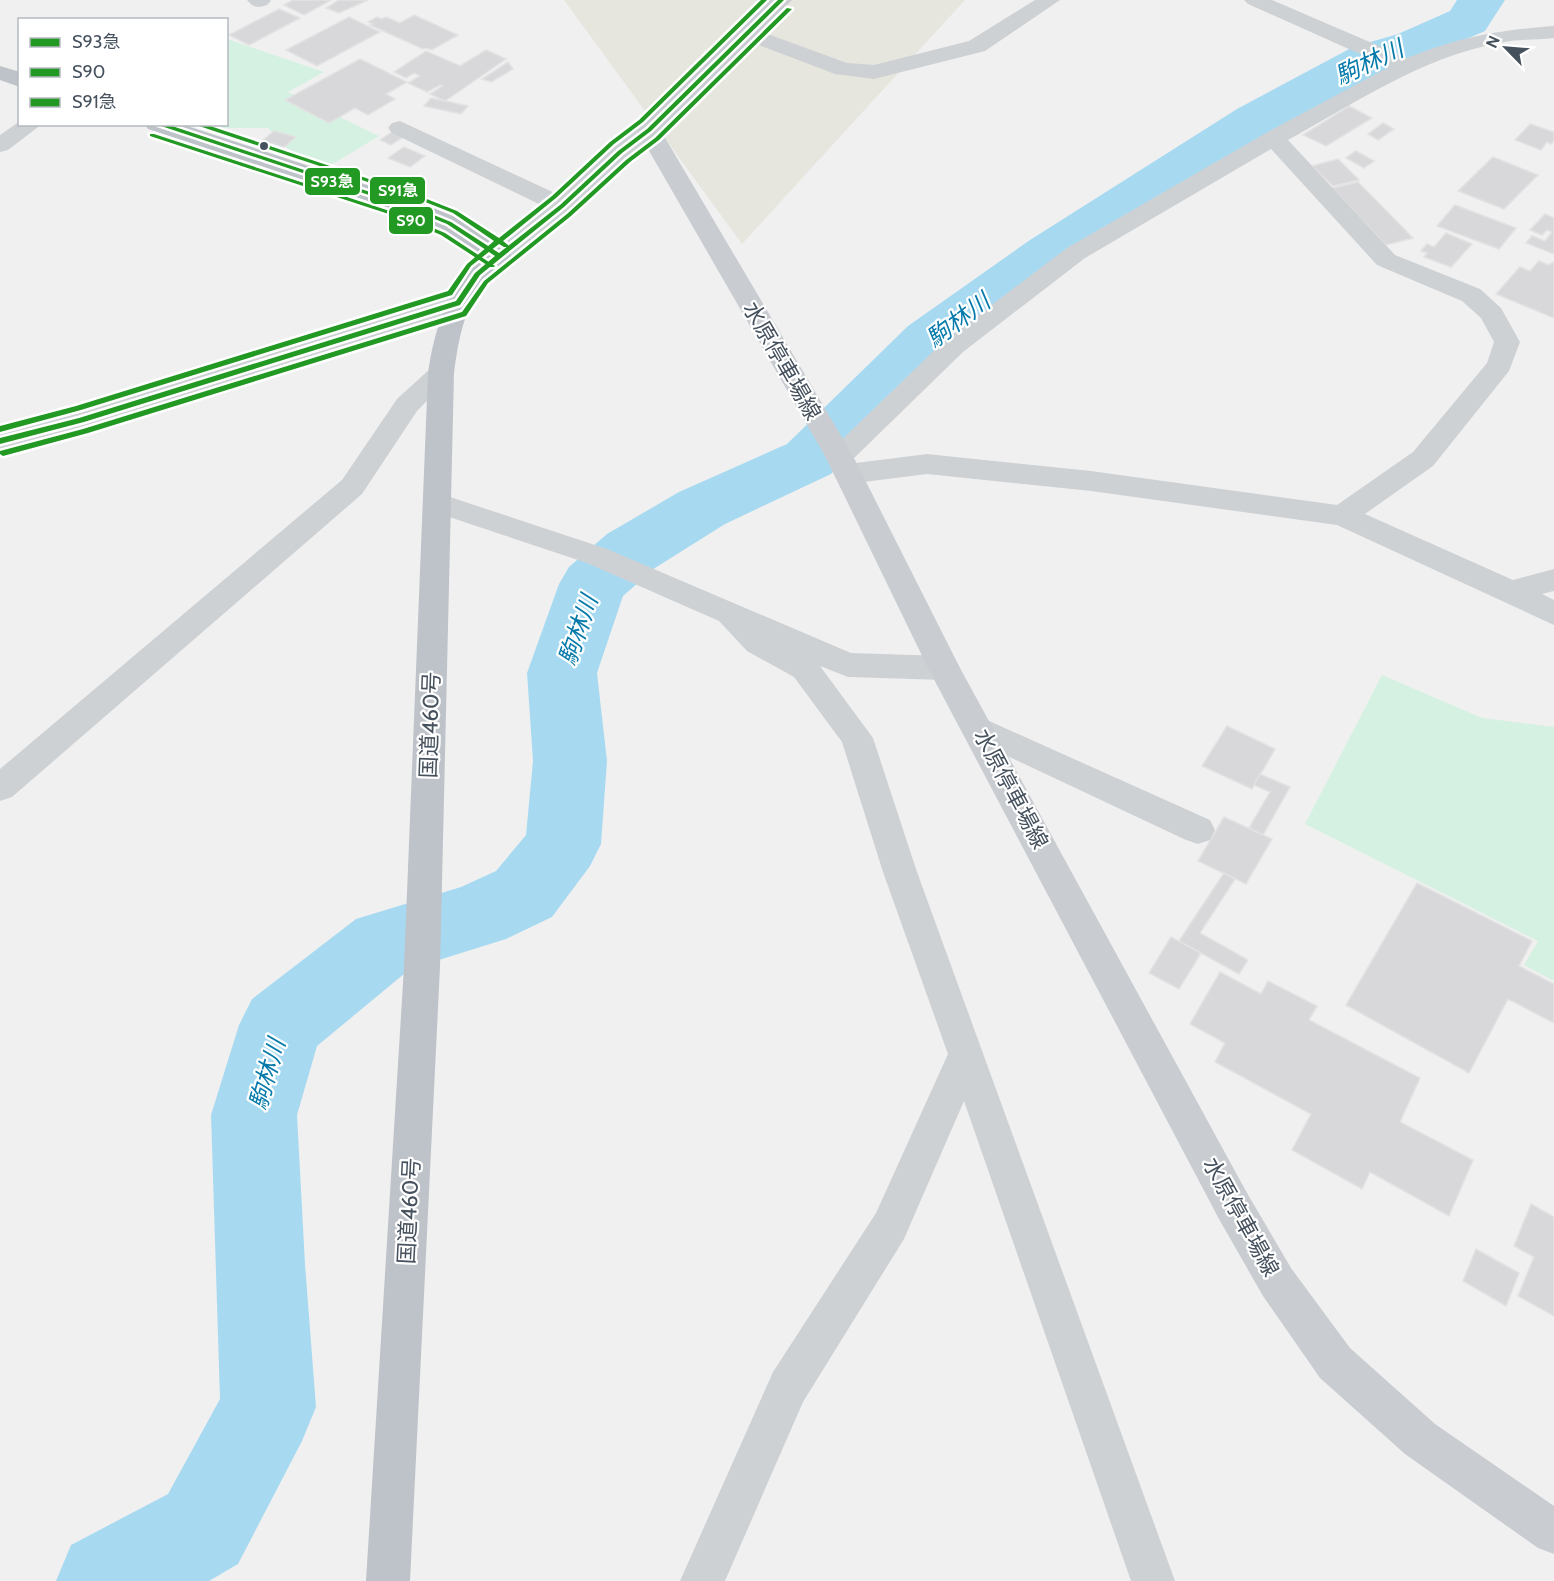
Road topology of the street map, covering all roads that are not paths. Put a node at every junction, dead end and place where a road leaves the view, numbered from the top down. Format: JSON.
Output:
{"nodes":[{"id":1,"x":781,"y":0,"type":"edge"},
{"id":2,"x":1049,"y":0,"type":"edge"},
{"id":3,"x":1255,"y":0,"type":"edge"},
{"id":4,"x":1554,"y":32,"type":"edge"},
{"id":5,"x":748,"y":33,"type":"junction"},
{"id":6,"x":1407,"y":66,"type":"junction"},
{"id":7,"x":0,"y":73,"type":"edge"},
{"id":8,"x":18,"y":79,"type":"edge"},
{"id":9,"x":28,"y":126,"type":"edge"},
{"id":10,"x":162,"y":126,"type":"edge"},
{"id":11,"x":400,"y":128,"type":"dead end"},
{"id":12,"x":649,"y":130,"type":"junction"},
{"id":13,"x":1274,"y":138,"type":"junction"},
{"id":14,"x":0,"y":145,"type":"edge"},
{"id":15,"x":562,"y":206,"type":"junction"},
{"id":16,"x":499,"y":256,"type":"junction"},
{"id":17,"x":458,"y":303,"type":"junction"},
{"id":18,"x":441,"y":373,"type":"junction"},
{"id":19,"x":0,"y":441,"type":"edge"},
{"id":20,"x":843,"y":465,"type":"junction"},
{"id":21,"x":438,"y":503,"type":"junction"},
{"id":22,"x":1342,"y":516,"type":"junction"},
{"id":23,"x":1554,"y":580,"type":"edge"},
{"id":24,"x":1511,"y":591,"type":"junction"},
{"id":25,"x":728,"y":612,"type":"junction"},
{"id":26,"x":1554,"y":614,"type":"edge"},
{"id":27,"x":944,"y":668,"type":"junction"},
{"id":28,"x":978,"y":728,"type":"junction"},
{"id":29,"x":0,"y":788,"type":"edge"},
{"id":30,"x":1198,"y":830,"type":"dead end"},
{"id":31,"x":966,"y":1054,"type":"junction"},
{"id":32,"x":1554,"y":1533,"type":"edge"},
{"id":33,"x":388,"y":1581,"type":"edge"},
{"id":34,"x":702,"y":1581,"type":"edge"},
{"id":35,"x":1153,"y":1581,"type":"edge"}],
"edges":[{"from":1,"to":5,"type":"main road"},
{"from":2,"to":5,"type":"street"},
{"from":3,"to":6,"type":"street"},
{"from":4,"to":6,"type":"street"},
{"from":5,"to":12,"type":"main road"},
{"from":6,"to":13,"type":"street"},
{"from":7,"to":8,"type":"highway"},
{"from":9,"to":14,"type":"street"},
{"from":10,"to":16,"type":"highway"},
{"from":11,"to":15,"type":"street"},
{"from":12,"to":15,"type":"street"},
{"from":12,"to":20,"type":"main road","name":"水原停車場線"},
{"from":13,"to":20,"type":"street"},
{"from":13,"to":22,"type":"street"},
{"from":15,"to":16,"type":"street"},
{"from":16,"to":17,"type":"highway","name":"国道460号"},
{"from":17,"to":18,"type":"highway","name":"国道460号"},
{"from":17,"to":19,"type":"street"},
{"from":18,"to":21,"type":"highway","name":"国道460号"},
{"from":18,"to":29,"type":"street"},
{"from":20,"to":22,"type":"street"},
{"from":20,"to":27,"type":"main road","name":"水原停車場線"},
{"from":21,"to":25,"type":"street"},
{"from":21,"to":33,"type":"highway","name":"国道460号"},
{"from":22,"to":24,"type":"street"},
{"from":23,"to":24,"type":"street"},
{"from":24,"to":26,"type":"street"},
{"from":25,"to":27,"type":"street"},
{"from":25,"to":31,"type":"street"},
{"from":27,"to":28,"type":"main road","name":"水原停車場線"},
{"from":28,"to":30,"type":"street"},
{"from":28,"to":32,"type":"main road","name":"水原停車場線"},
{"from":31,"to":34,"type":"street"},
{"from":31,"to":35,"type":"street"}]}
